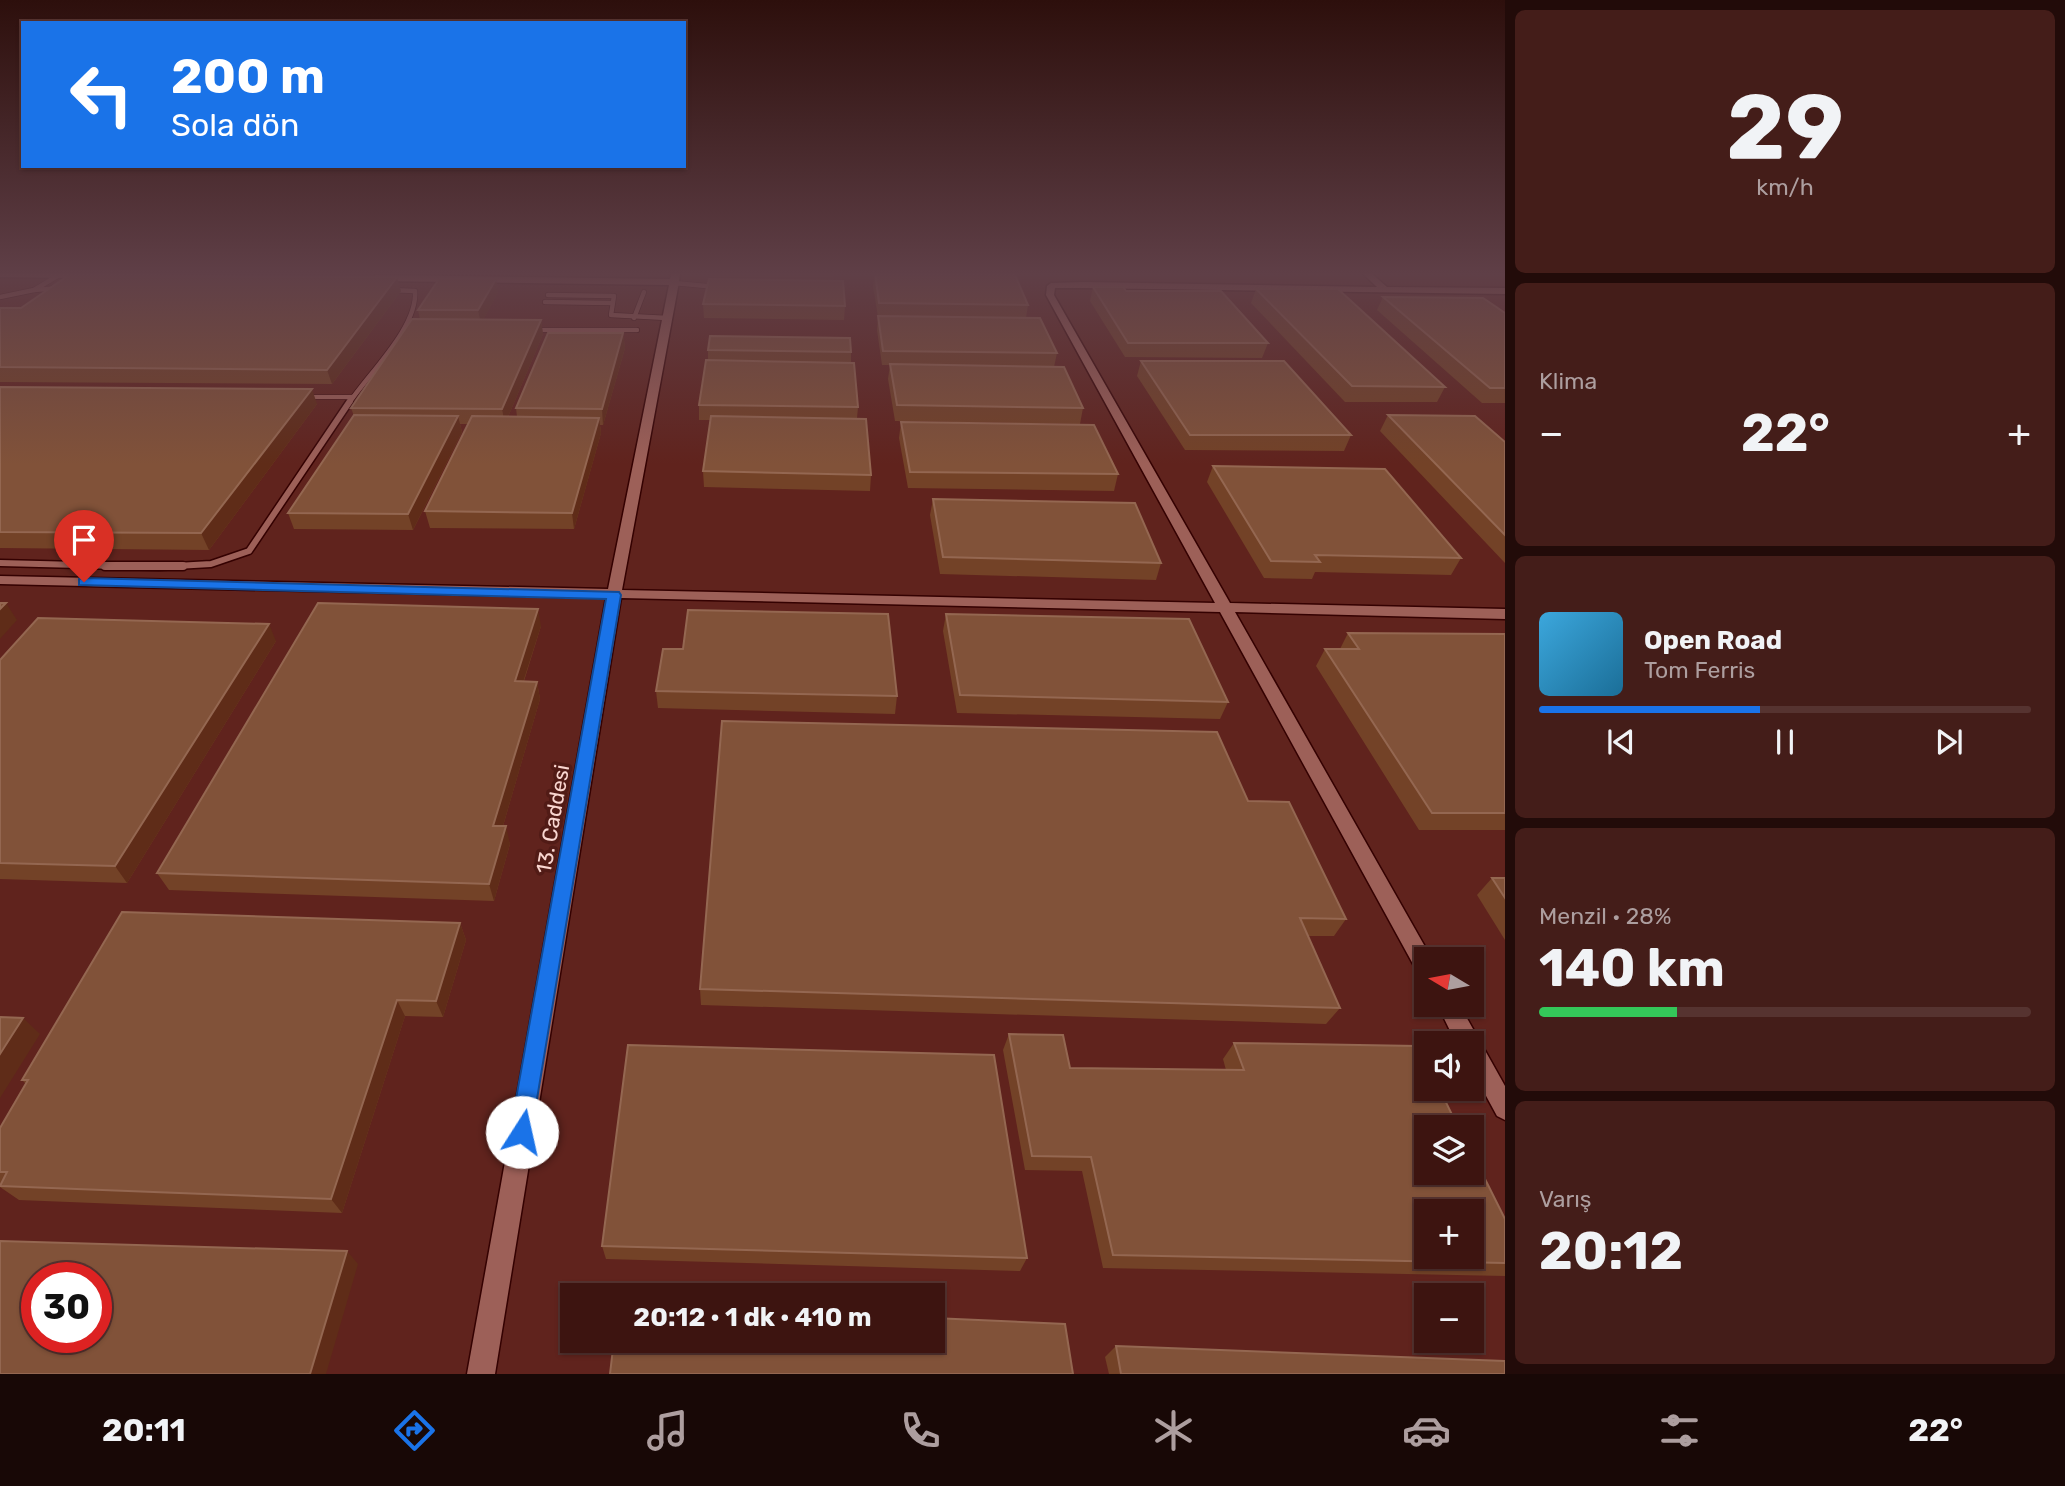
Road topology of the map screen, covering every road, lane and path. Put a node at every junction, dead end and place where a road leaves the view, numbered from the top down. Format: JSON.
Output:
{"nodes":[{"id":1,"x":399,"y":336,"type":"edge"},
{"id":2,"x":664,"y":336,"type":"edge"},
{"id":3,"x":1073,"y":336,"type":"edge"},
{"id":4,"x":300,"y":397,"type":"edge"},
{"id":5,"x":353,"y":397,"type":"junction"},
{"id":6,"x":0,"y":563,"type":"edge"},
{"id":7,"x":0,"y":580,"type":"edge"},
{"id":8,"x":614,"y":595,"type":"junction"},
{"id":9,"x":1223,"y":608,"type":"junction"},
{"id":10,"x":1505,"y":614,"type":"edge"},
{"id":11,"x":1414,"y":947,"type":"edge"},
{"id":12,"x":1484,"y":1070,"type":"edge"},
{"id":13,"x":1505,"y":1108,"type":"edge"},
{"id":14,"x":481,"y":1374,"type":"edge"}],
"edges":[{"from":1,"to":5,"type":"lane"},
{"from":2,"to":8,"type":"street","name":"13. Caddesi"},
{"from":3,"to":9,"type":"street"},
{"from":4,"to":5,"type":"lane"},
{"from":5,"to":6,"type":"lane"},
{"from":7,"to":8,"type":"street"},
{"from":8,"to":9,"type":"street"},
{"from":8,"to":14,"type":"street","name":"13. Caddesi"},
{"from":9,"to":10,"type":"street"},
{"from":9,"to":11,"type":"street"},
{"from":12,"to":13,"type":"street"}]}
